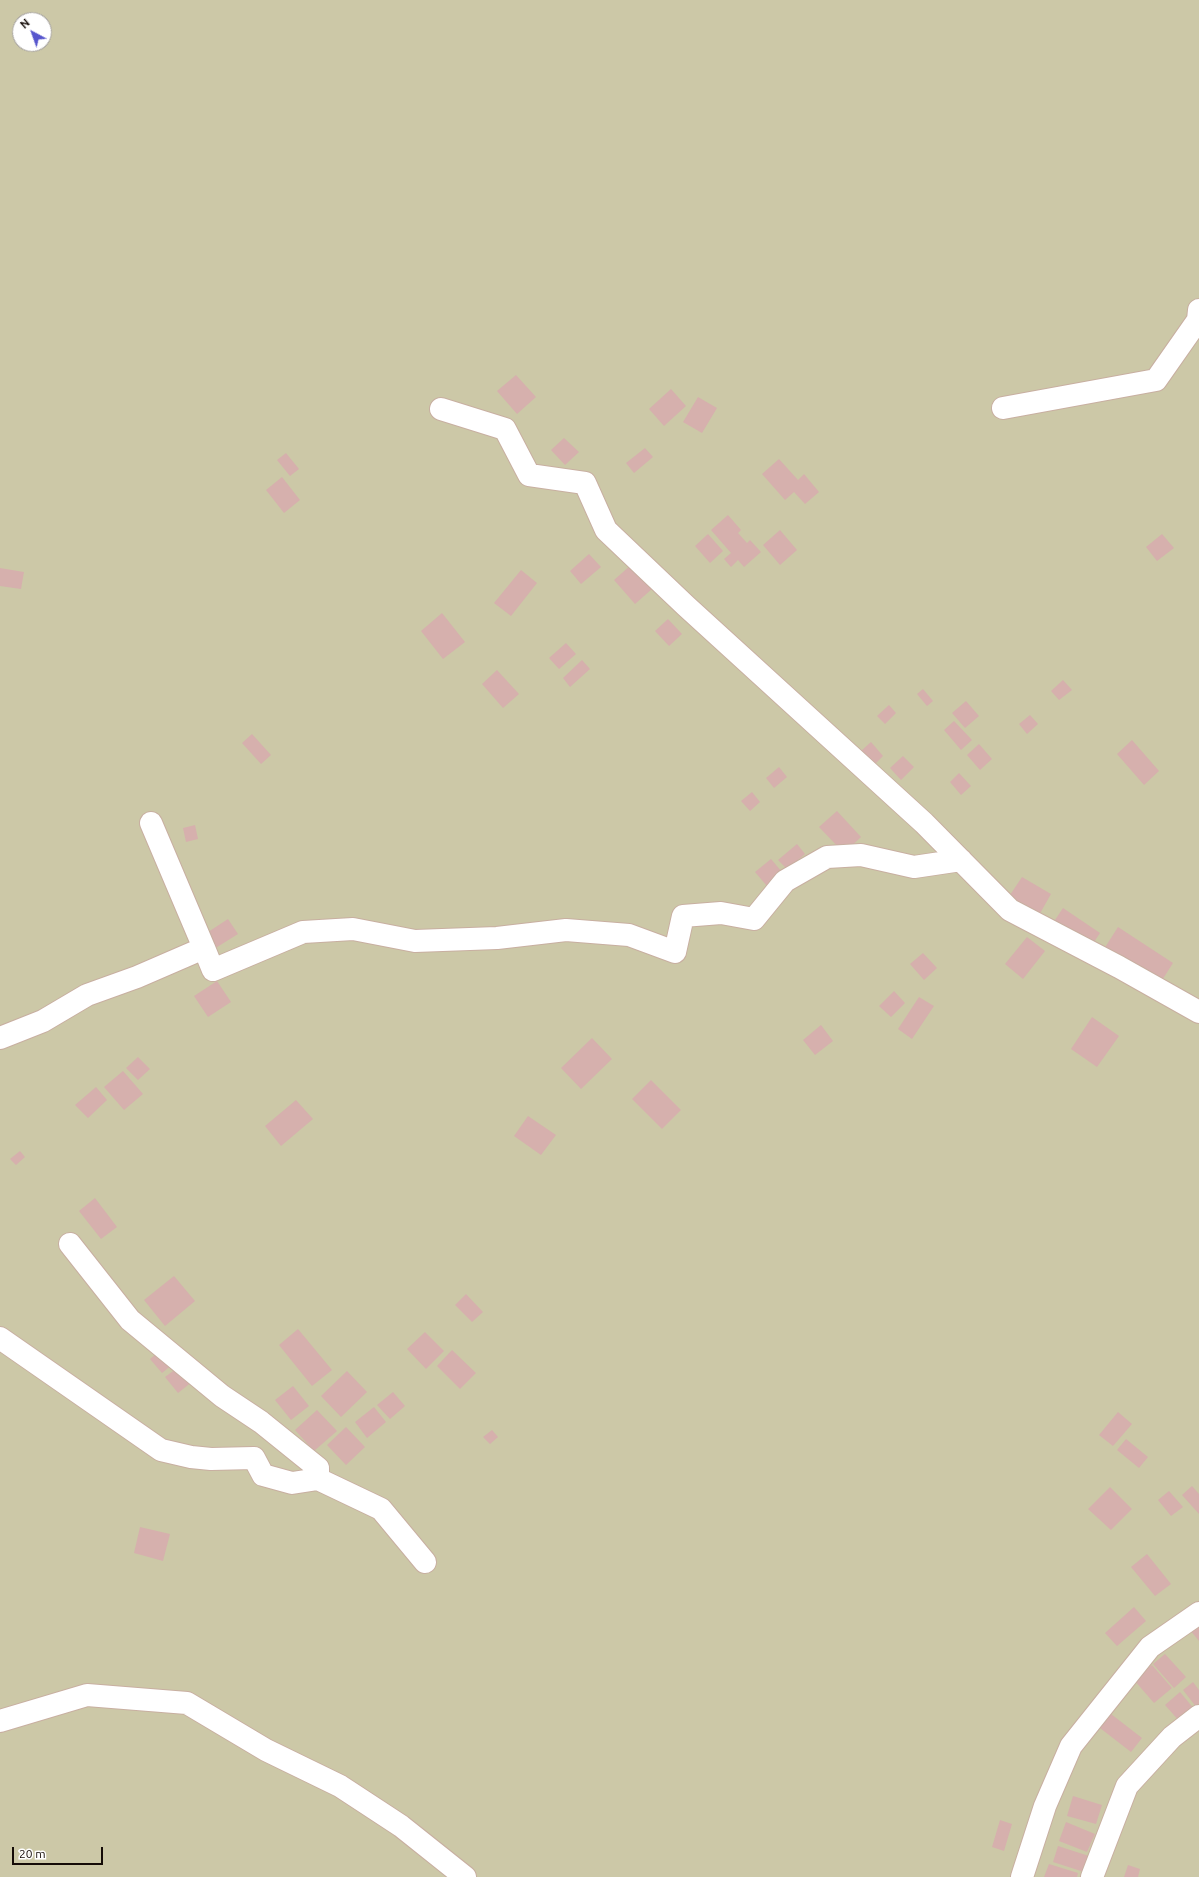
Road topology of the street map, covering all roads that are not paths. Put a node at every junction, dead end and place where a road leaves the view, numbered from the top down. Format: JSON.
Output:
{"nodes":[{"id":1,"x":1199,"y":310,"type":"edge"},
{"id":2,"x":1004,"y":408,"type":"dead end"},
{"id":3,"x":441,"y":409,"type":"dead end"},
{"id":4,"x":151,"y":823,"type":"dead end"},
{"id":5,"x":961,"y":860,"type":"junction"},
{"id":6,"x":204,"y":948,"type":"junction"},
{"id":7,"x":1199,"y":1012,"type":"edge"},
{"id":8,"x":0,"y":1038,"type":"edge"},
{"id":9,"x":70,"y":1244,"type":"dead end"},
{"id":10,"x":0,"y":1338,"type":"edge"},
{"id":11,"x":318,"y":1479,"type":"junction"},
{"id":12,"x":425,"y":1562,"type":"dead end"},
{"id":13,"x":1199,"y":1613,"type":"edge"},
{"id":14,"x":1199,"y":1716,"type":"edge"},
{"id":15,"x":0,"y":1721,"type":"edge"},
{"id":16,"x":465,"y":1877,"type":"edge"},
{"id":17,"x":1022,"y":1877,"type":"edge"},
{"id":18,"x":1092,"y":1877,"type":"edge"}],
"edges":[{"from":1,"to":2,"type":"street"},
{"from":3,"to":5,"type":"street"},
{"from":4,"to":6,"type":"street"},
{"from":5,"to":6,"type":"street"},
{"from":5,"to":7,"type":"street"},
{"from":6,"to":8,"type":"street"},
{"from":9,"to":11,"type":"street"},
{"from":10,"to":11,"type":"street"},
{"from":11,"to":12,"type":"street"},
{"from":13,"to":17,"type":"street"},
{"from":14,"to":18,"type":"street"},
{"from":15,"to":16,"type":"street"}]}
